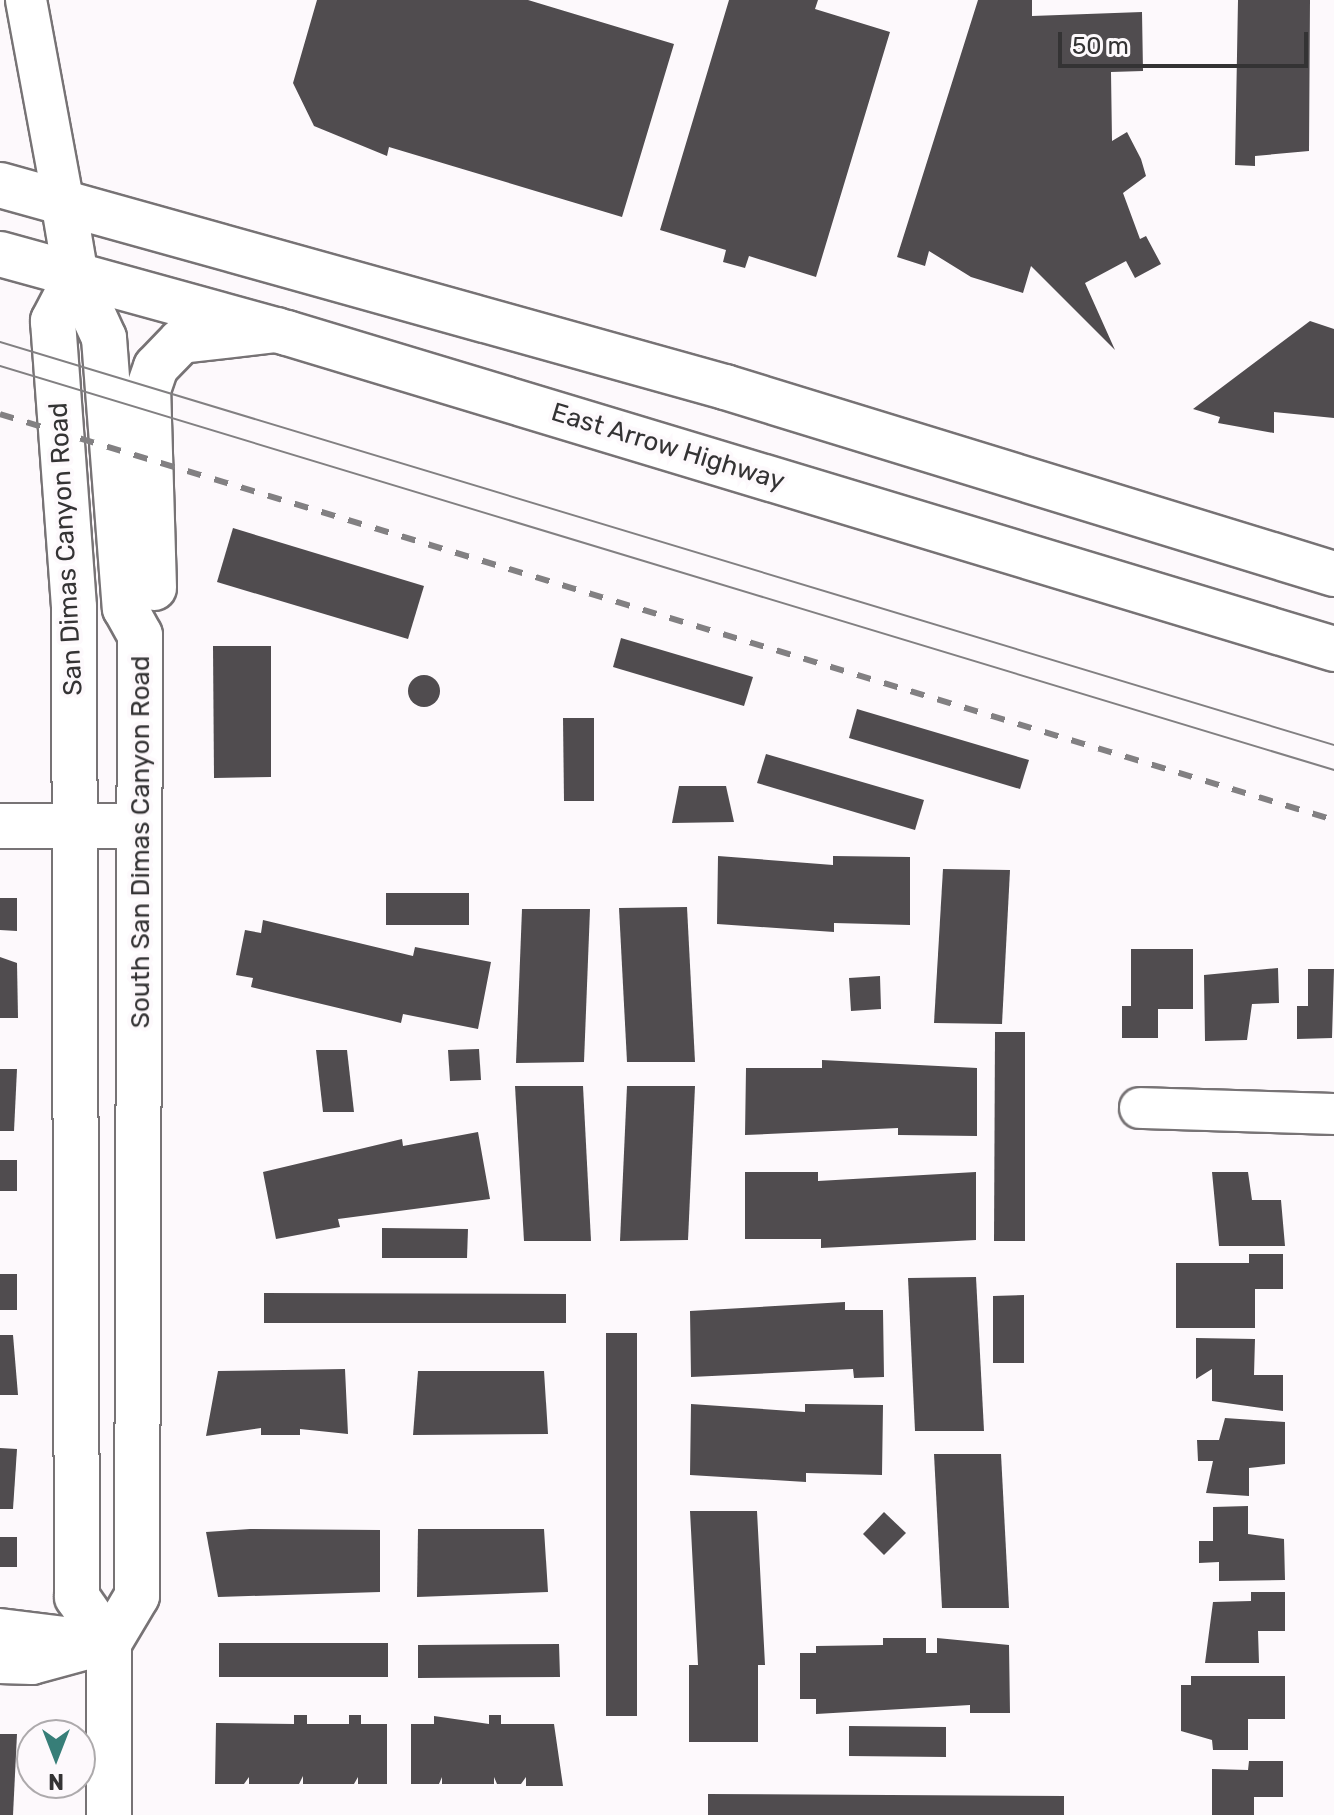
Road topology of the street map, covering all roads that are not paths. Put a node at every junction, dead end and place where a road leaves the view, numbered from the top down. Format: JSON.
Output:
{"nodes":[{"id":1,"x":26,"y":0,"type":"edge"},
{"id":2,"x":0,"y":185,"type":"edge"},
{"id":3,"x":64,"y":206,"type":"junction"},
{"id":4,"x":0,"y":254,"type":"edge"},
{"id":5,"x":76,"y":277,"type":"junction"},
{"id":6,"x":276,"y":330,"type":"junction"},
{"id":7,"x":1334,"y":574,"type":"edge"},
{"id":8,"x":140,"y":635,"type":"junction"},
{"id":9,"x":1334,"y":649,"type":"edge"},
{"id":10,"x":0,"y":826,"type":"edge"},
{"id":11,"x":75,"y":826,"type":"junction"},
{"id":12,"x":138,"y":826,"type":"junction"},
{"id":13,"x":1140,"y":1108,"type":"dead end"},
{"id":14,"x":1334,"y":1114,"type":"edge"},
{"id":15,"x":0,"y":1629,"type":"edge"},
{"id":16,"x":109,"y":1643,"type":"junction"},
{"id":17,"x":0,"y":1663,"type":"edge"},
{"id":18,"x":109,"y":1815,"type":"edge"}],
"edges":[{"from":1,"to":3,"type":"street","name":"South San Dimas Canyon Road"},
{"from":2,"to":3,"type":"main road"},
{"from":3,"to":5,"type":"main road","name":"South San Dimas Canyon Road"},
{"from":3,"to":7,"type":"main road"},
{"from":4,"to":5,"type":"main road","name":"East Arrow Highway"},
{"from":5,"to":6,"type":"main road","name":"East Arrow Highway"},
{"from":5,"to":8,"type":"main road","name":"South San Dimas Canyon Road"},
{"from":5,"to":11,"type":"main road","name":"San Dimas Canyon Road"},
{"from":6,"to":8,"type":"main road"},
{"from":6,"to":9,"type":"main road","name":"East Arrow Highway"},
{"from":8,"to":12,"type":"main road","name":"South San Dimas Canyon Road"},
{"from":10,"to":11,"type":"main road"},
{"from":11,"to":12,"type":"main road"},
{"from":11,"to":16,"type":"main road"},
{"from":12,"to":16,"type":"main road","name":"South San Dimas Canyon Road"},
{"from":13,"to":14,"type":"street"},
{"from":15,"to":16,"type":"street"},
{"from":16,"to":17,"type":"street"},
{"from":16,"to":18,"type":"main road"}]}
